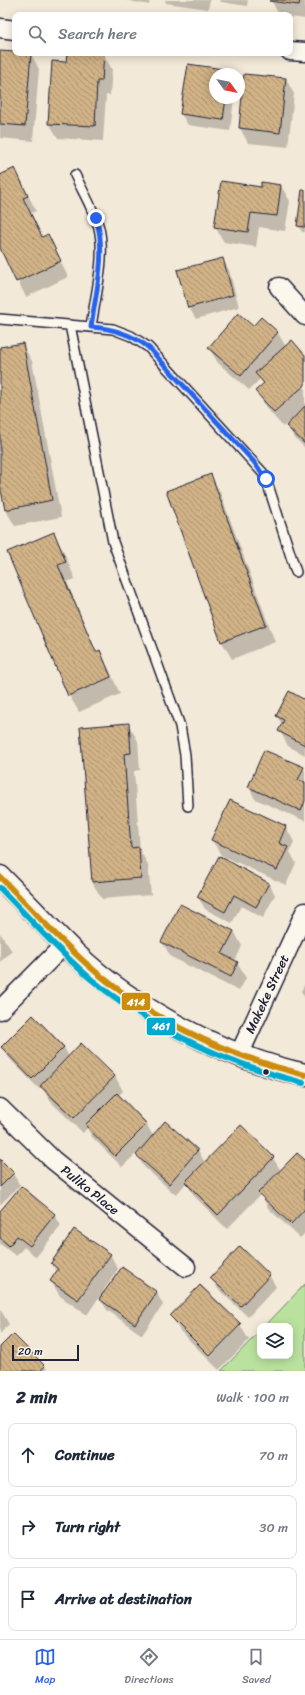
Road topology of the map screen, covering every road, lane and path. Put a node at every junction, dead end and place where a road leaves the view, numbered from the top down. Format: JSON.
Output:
{"nodes":[{"id":1,"x":0,"y":28,"type":"edge"},
{"id":2,"x":12,"y":30,"type":"edge"},
{"id":3,"x":293,"y":51,"type":"edge"},
{"id":4,"x":305,"y":52,"type":"edge"},
{"id":5,"x":75,"y":175,"type":"dead end"},
{"id":6,"x":279,"y":287,"type":"dead end"},
{"id":7,"x":305,"y":316,"type":"edge"},
{"id":8,"x":0,"y":319,"type":"edge"},
{"id":9,"x":70,"y":325,"type":"junction"},
{"id":10,"x":91,"y":327,"type":"junction"},
{"id":11,"x":296,"y":572,"type":"dead end"},
{"id":12,"x":188,"y":806,"type":"dead end"},
{"id":13,"x":0,"y":877,"type":"edge"},
{"id":14,"x":305,"y":912,"type":"edge"},
{"id":15,"x":65,"y":944,"type":"junction"},
{"id":16,"x":0,"y":1010,"type":"edge"},
{"id":17,"x":239,"y":1055,"type":"junction"},
{"id":18,"x":305,"y":1074,"type":"edge"},
{"id":19,"x":0,"y":1108,"type":"edge"},
{"id":20,"x":186,"y":1267,"type":"dead end"}],
"edges":[{"from":1,"to":2,"type":"street"},
{"from":3,"to":4,"type":"street"},
{"from":5,"to":10,"type":"lane"},
{"from":6,"to":7,"type":"street"},
{"from":8,"to":9,"type":"lane"},
{"from":9,"to":10,"type":"lane"},
{"from":9,"to":12,"type":"lane"},
{"from":10,"to":11,"type":"lane"},
{"from":13,"to":15,"type":"street"},
{"from":14,"to":17,"type":"street","name":"Makeke Street"},
{"from":15,"to":16,"type":"street"},
{"from":15,"to":17,"type":"street"},
{"from":17,"to":18,"type":"street"},
{"from":19,"to":20,"type":"street","name":"Puliko Place"}]}
